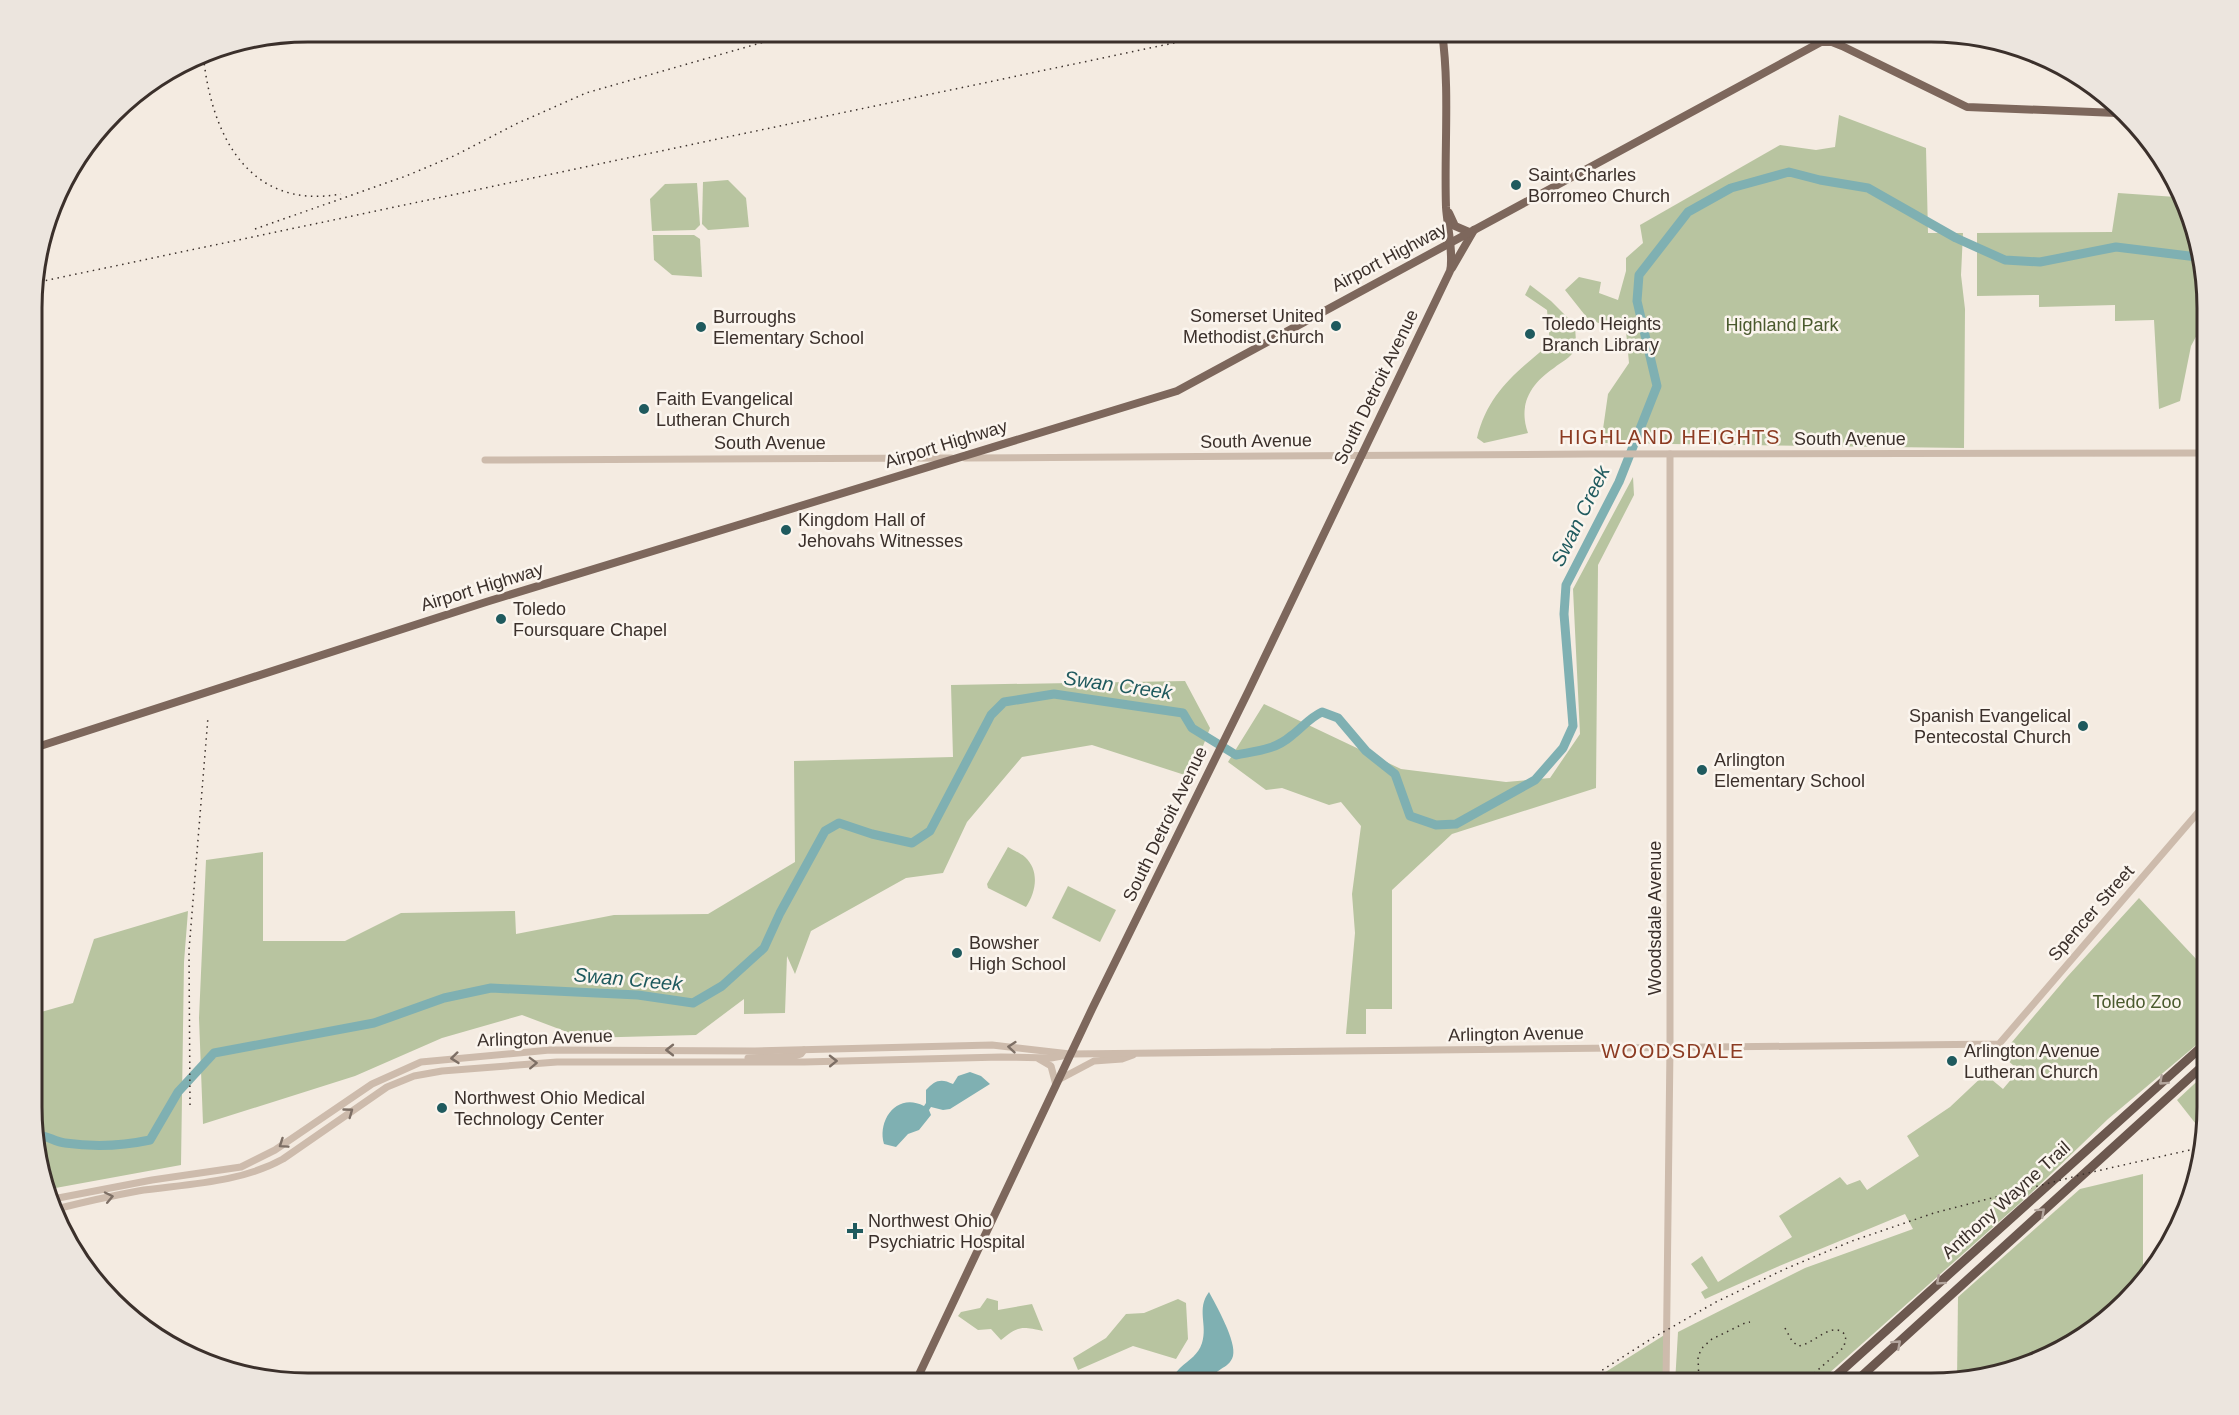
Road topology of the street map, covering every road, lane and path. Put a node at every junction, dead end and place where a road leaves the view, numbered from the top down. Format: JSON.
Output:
{"nodes":[{"id":1,"x":1443,"y":42,"type":"edge"},
{"id":2,"x":1824,"y":42,"type":"edge"},
{"id":3,"x":1824,"y":42,"type":"edge"},
{"id":4,"x":2111,"y":113,"type":"edge"},
{"id":5,"x":1446,"y":205,"type":"junction"},
{"id":6,"x":1471,"y":231,"type":"junction"},
{"id":7,"x":1449,"y":243,"type":"junction"},
{"id":8,"x":1450,"y":271,"type":"junction"},
{"id":9,"x":2197,"y":453,"type":"edge"},
{"id":10,"x":1670,"y":454,"type":"junction"},
{"id":11,"x":1361,"y":455,"type":"junction"},
{"id":12,"x":956,"y":458,"type":"junction"},
{"id":13,"x":485,"y":460,"type":"dead end"},
{"id":14,"x":42,"y":745,"type":"edge"},
{"id":15,"x":2197,"y":814,"type":"edge"},
{"id":16,"x":1999,"y":1044,"type":"joint"},
{"id":17,"x":1670,"y":1047,"type":"junction"},
{"id":18,"x":804,"y":1050,"type":"junction"},
{"id":19,"x":2197,"y":1051,"type":"edge"},
{"id":20,"x":1138,"y":1053,"type":"junction"},
{"id":21,"x":1070,"y":1054,"type":"junction"},
{"id":22,"x":1034,"y":1057,"type":"junction"},
{"id":23,"x":668,"y":1062,"type":"junction"},
{"id":24,"x":2197,"y":1071,"type":"edge"},
{"id":25,"x":1057,"y":1082,"type":"junction"},
{"id":26,"x":240,"y":1167,"type":"junction"},
{"id":27,"x":163,"y":1188,"type":"junction"},
{"id":28,"x":58,"y":1198,"type":"edge"},
{"id":29,"x":62,"y":1208,"type":"edge"},
{"id":30,"x":920,"y":1373,"type":"edge"},
{"id":31,"x":1666,"y":1373,"type":"edge"},
{"id":32,"x":1839,"y":1373,"type":"edge"},
{"id":33,"x":1865,"y":1373,"type":"edge"}],
"edges":[{"from":1,"to":5,"type":"main road"},
{"from":2,"to":4,"type":"main road","name":"Airport Highway"},
{"from":3,"to":6,"type":"main road","name":"Airport Highway"},
{"from":5,"to":6,"type":"main road"},
{"from":5,"to":7,"type":"main road"},
{"from":6,"to":7,"type":"main road","name":"Airport Highway"},
{"from":6,"to":8,"type":"main road","name":"South Detroit Avenue"},
{"from":7,"to":8,"type":"main road"},
{"from":7,"to":12,"type":"main road","name":"Airport Highway"},
{"from":8,"to":11,"type":"main road","name":"South Detroit Avenue"},
{"from":9,"to":10,"type":"street","name":"South Avenue"},
{"from":10,"to":11,"type":"street","name":"South Avenue"},
{"from":10,"to":17,"type":"street","name":"Woodsdale Avenue"},
{"from":11,"to":12,"type":"street","name":"South Avenue"},
{"from":11,"to":21,"type":"main road","name":"South Detroit Avenue"},
{"from":12,"to":13,"type":"street","name":"South Avenue"},
{"from":12,"to":14,"type":"main road","name":"Airport Highway"},
{"from":15,"to":16,"type":"street","name":"Spencer Street"},
{"from":16,"to":17,"type":"street","name":"Arlington Avenue"},
{"from":17,"to":20,"type":"street","name":"Arlington Avenue"},
{"from":17,"to":31,"type":"street","name":"Woodsdale Avenue"},
{"from":21,"to":18,"type":"street","name":"Arlington Avenue","one_way":true},
{"from":18,"to":23,"type":"street"},
{"from":18,"to":26,"type":"street","name":"Arlington Avenue","one_way":true},
{"from":19,"to":32,"type":"highway","name":"Anthony Wayne Trail","one_way":true},
{"from":20,"to":21,"type":"street","name":"Arlington Avenue"},
{"from":20,"to":25,"type":"street"},
{"from":21,"to":22,"type":"street","name":"Arlington Avenue"},
{"from":21,"to":25,"type":"main road","name":"South Detroit Avenue"},
{"from":23,"to":22,"type":"street","name":"Arlington Avenue","one_way":true},
{"from":22,"to":25,"type":"street"},
{"from":27,"to":23,"type":"street","name":"Arlington Avenue","one_way":true},
{"from":33,"to":24,"type":"highway","name":"Anthony Wayne Trail","one_way":true},
{"from":25,"to":30,"type":"main road","name":"South Detroit Avenue"},
{"from":26,"to":27,"type":"street"},
{"from":26,"to":28,"type":"street","name":"Arlington Avenue"},
{"from":29,"to":27,"type":"street","name":"Arlington Avenue","one_way":true}]}
